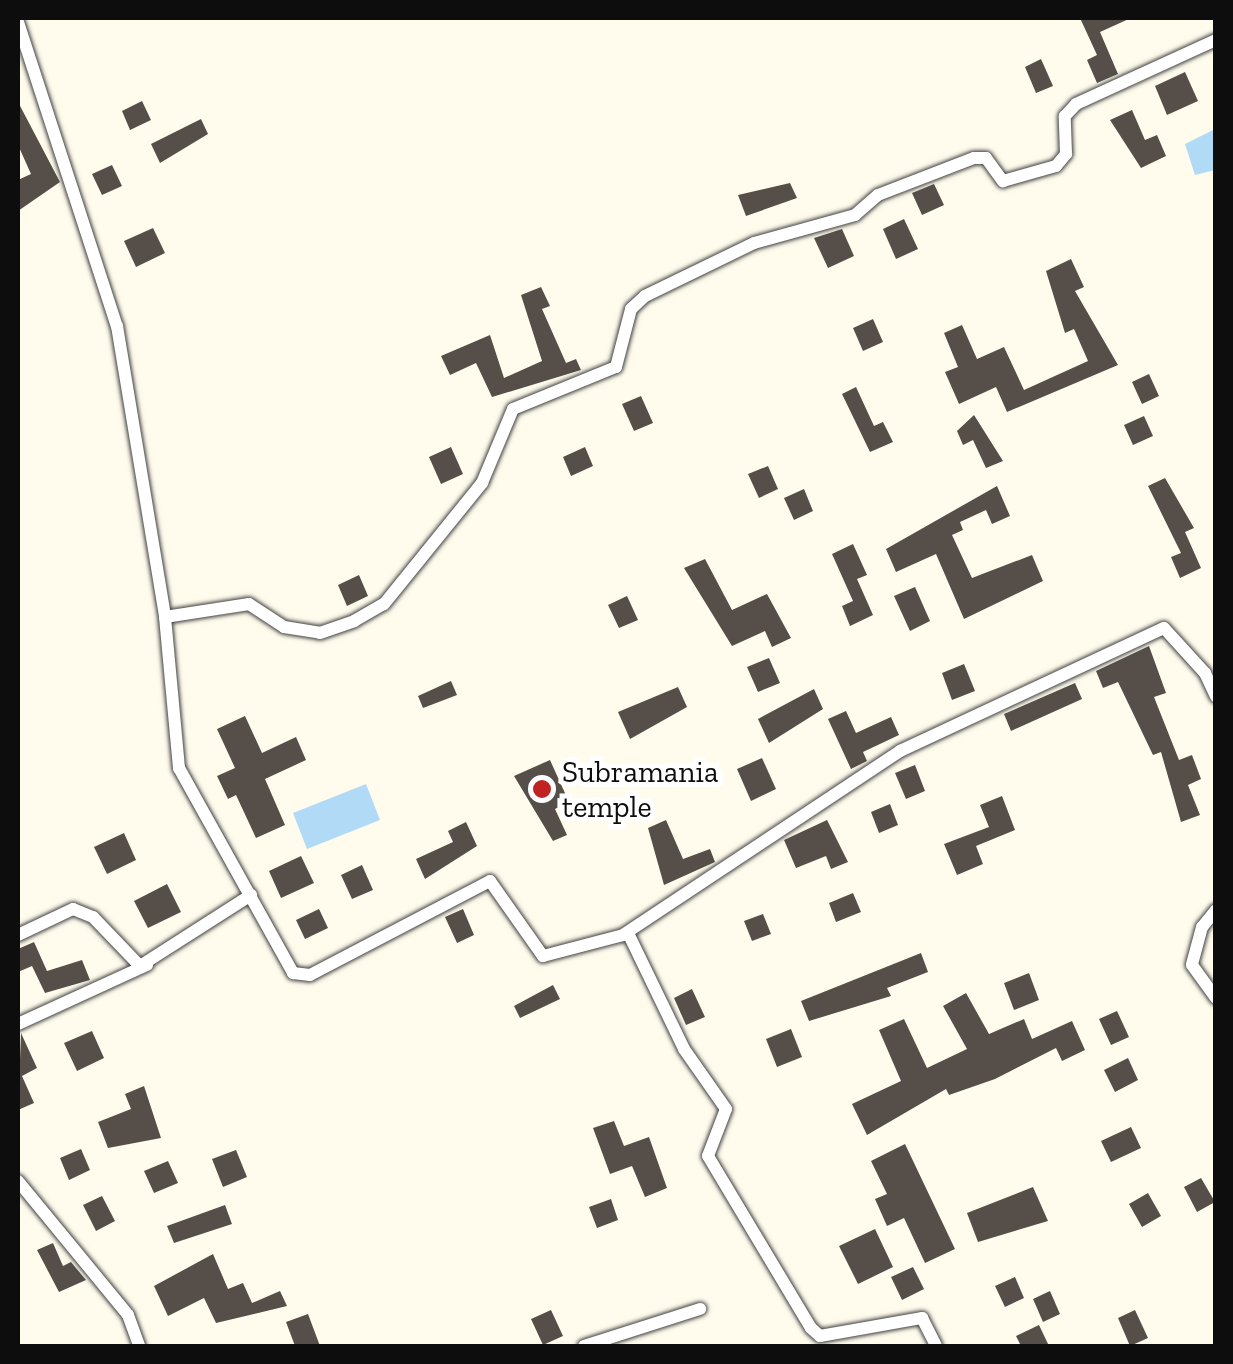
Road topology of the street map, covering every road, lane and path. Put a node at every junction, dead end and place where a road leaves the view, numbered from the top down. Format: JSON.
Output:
{"nodes":[{"id":1,"x":18,"y":22,"type":"edge"},
{"id":2,"x":1216,"y":40,"type":"edge"},
{"id":3,"x":165,"y":616,"type":"junction"},
{"id":4,"x":1216,"y":697,"type":"edge"},
{"id":5,"x":252,"y":895,"type":"junction"},
{"id":6,"x":1216,"y":910,"type":"edge"},
{"id":7,"x":628,"y":932,"type":"junction"},
{"id":8,"x":18,"y":935,"type":"edge"},
{"id":9,"x":148,"y":964,"type":"junction"},
{"id":10,"x":1216,"y":998,"type":"edge"},
{"id":11,"x":18,"y":1024,"type":"edge"},
{"id":12,"x":18,"y":1181,"type":"edge"},
{"id":13,"x":700,"y":1308,"type":"dead end"},
{"id":14,"x":139,"y":1346,"type":"edge"},
{"id":15,"x":584,"y":1346,"type":"edge"},
{"id":16,"x":936,"y":1346,"type":"edge"}],
"edges":[{"from":1,"to":3,"type":"street"},
{"from":2,"to":3,"type":"street"},
{"from":3,"to":5,"type":"street"},
{"from":4,"to":7,"type":"street"},
{"from":5,"to":7,"type":"street"},
{"from":5,"to":9,"type":"street"},
{"from":6,"to":10,"type":"street"},
{"from":7,"to":16,"type":"street"},
{"from":8,"to":9,"type":"street"},
{"from":9,"to":11,"type":"street"},
{"from":12,"to":14,"type":"street"},
{"from":13,"to":15,"type":"street"}]}
